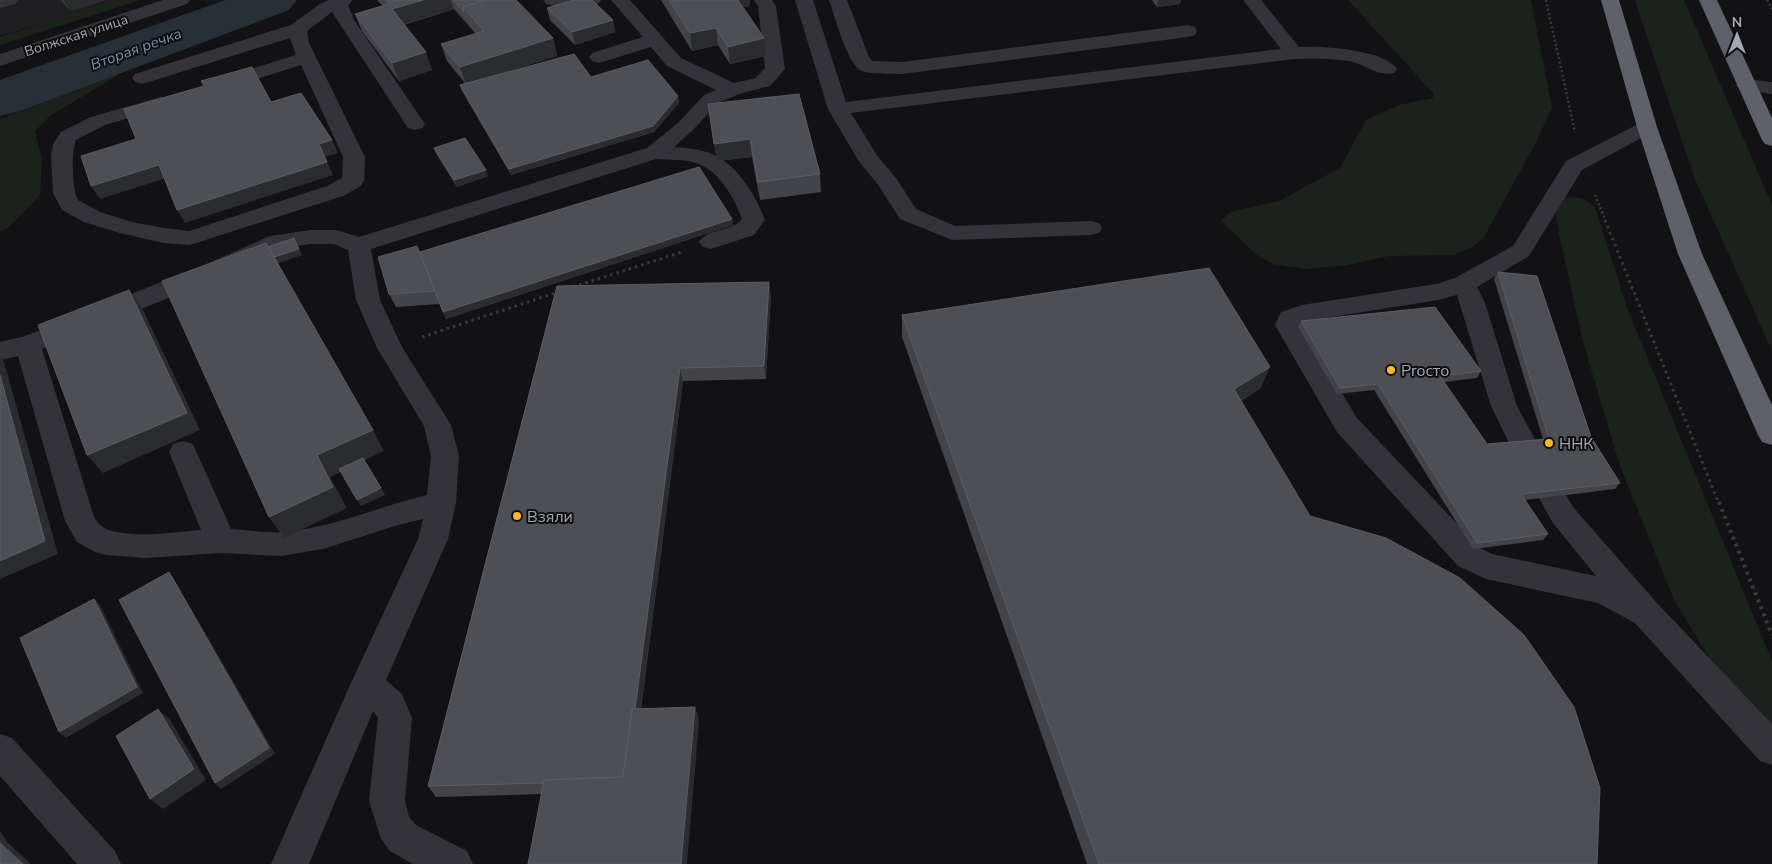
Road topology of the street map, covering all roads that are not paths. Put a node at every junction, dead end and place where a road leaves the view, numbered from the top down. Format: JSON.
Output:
{"nodes":[{"id":1,"x":9,"y":0,"type":"edge"},
{"id":2,"x":181,"y":0,"type":"edge"},
{"id":3,"x":552,"y":0,"type":"edge"},
{"id":4,"x":592,"y":0,"type":"edge"},
{"id":5,"x":620,"y":0,"type":"edge"},
{"id":6,"x":763,"y":0,"type":"edge"},
{"id":7,"x":804,"y":0,"type":"edge"},
{"id":8,"x":838,"y":0,"type":"edge"},
{"id":9,"x":1252,"y":0,"type":"edge"},
{"id":10,"x":1610,"y":0,"type":"edge"},
{"id":11,"x":1708,"y":0,"type":"edge"},
{"id":12,"x":342,"y":1,"type":"edge"},
{"id":13,"x":0,"y":3,"type":"edge"},
{"id":14,"x":298,"y":29,"type":"junction"},
{"id":15,"x":1188,"y":31,"type":"dead end"},
{"id":16,"x":654,"y":40,"type":"junction"},
{"id":17,"x":1294,"y":53,"type":"junction"},
{"id":18,"x":308,"y":57,"type":"junction"},
{"id":19,"x":599,"y":57,"type":"dead end"},
{"id":20,"x":0,"y":60,"type":"edge"},
{"id":21,"x":1387,"y":70,"type":"dead end"},
{"id":22,"x":142,"y":78,"type":"dead end"},
{"id":23,"x":1746,"y":85,"type":"junction"},
{"id":24,"x":1772,"y":88,"type":"edge"},
{"id":25,"x":204,"y":89,"type":"edge"},
{"id":26,"x":732,"y":90,"type":"junction"},
{"id":27,"x":176,"y":98,"type":"edge"},
{"id":28,"x":838,"y":110,"type":"junction"},
{"id":29,"x":415,"y":124,"type":"dead end"},
{"id":30,"x":1647,"y":127,"type":"junction"},
{"id":31,"x":1772,"y":140,"type":"edge"},
{"id":32,"x":655,"y":153,"type":"junction"},
{"id":33,"x":1091,"y":228,"type":"dead end"},
{"id":34,"x":711,"y":242,"type":"road end"},
{"id":35,"x":358,"y":245,"type":"junction"},
{"id":36,"x":1464,"y":284,"type":"junction"},
{"id":37,"x":28,"y":344,"type":"junction"},
{"id":38,"x":0,"y":351,"type":"edge"},
{"id":39,"x":1772,"y":435,"type":"edge"},
{"id":40,"x":1525,"y":447,"type":"edge"},
{"id":41,"x":183,"y":452,"type":"dead end"},
{"id":42,"x":1553,"y":498,"type":"edge"},
{"id":43,"x":441,"y":503,"type":"junction"},
{"id":44,"x":221,"y":541,"type":"junction"},
{"id":45,"x":1646,"y":613,"type":"junction"},
{"id":46,"x":367,"y":685,"type":"junction"},
{"id":47,"x":1772,"y":749,"type":"edge"},
{"id":48,"x":0,"y":750,"type":"edge"},
{"id":49,"x":102,"y":864,"type":"edge"},
{"id":50,"x":290,"y":864,"type":"edge"},
{"id":51,"x":454,"y":864,"type":"edge"}],
"edges":[{"from":1,"to":13,"type":"street"},
{"from":2,"to":20,"type":"street","name":"Волжская улица"},
{"from":3,"to":4,"type":"street"},
{"from":5,"to":16,"type":"street"},
{"from":6,"to":26,"type":"street"},
{"from":7,"to":28,"type":"street"},
{"from":8,"to":15,"type":"street"},
{"from":9,"to":17,"type":"street"},
{"from":10,"to":30,"type":"highway"},
{"from":11,"to":23,"type":"highway"},
{"from":12,"to":14,"type":"street"},
{"from":12,"to":29,"type":"street"},
{"from":14,"to":18,"type":"street"},
{"from":14,"to":22,"type":"street"},
{"from":16,"to":19,"type":"street"},
{"from":16,"to":26,"type":"street"},
{"from":17,"to":21,"type":"street"},
{"from":17,"to":28,"type":"street"},
{"from":18,"to":25,"type":"street"},
{"from":18,"to":27,"type":"street"},
{"from":23,"to":24,"type":"street"},
{"from":23,"to":31,"type":"highway"},
{"from":26,"to":32,"type":"street"},
{"from":28,"to":33,"type":"street"},
{"from":30,"to":36,"type":"street"},
{"from":30,"to":39,"type":"highway"},
{"from":32,"to":34,"type":"street"},
{"from":32,"to":35,"type":"street"},
{"from":35,"to":37,"type":"street"},
{"from":35,"to":43,"type":"street"},
{"from":36,"to":40,"type":"street"},
{"from":36,"to":45,"type":"street"},
{"from":37,"to":38,"type":"street"},
{"from":37,"to":44,"type":"street"},
{"from":41,"to":44,"type":"street"},
{"from":42,"to":45,"type":"street"},
{"from":43,"to":44,"type":"street"},
{"from":43,"to":46,"type":"street"},
{"from":45,"to":47,"type":"street"},
{"from":46,"to":50,"type":"street"},
{"from":46,"to":51,"type":"street"},
{"from":48,"to":49,"type":"street"}]}
